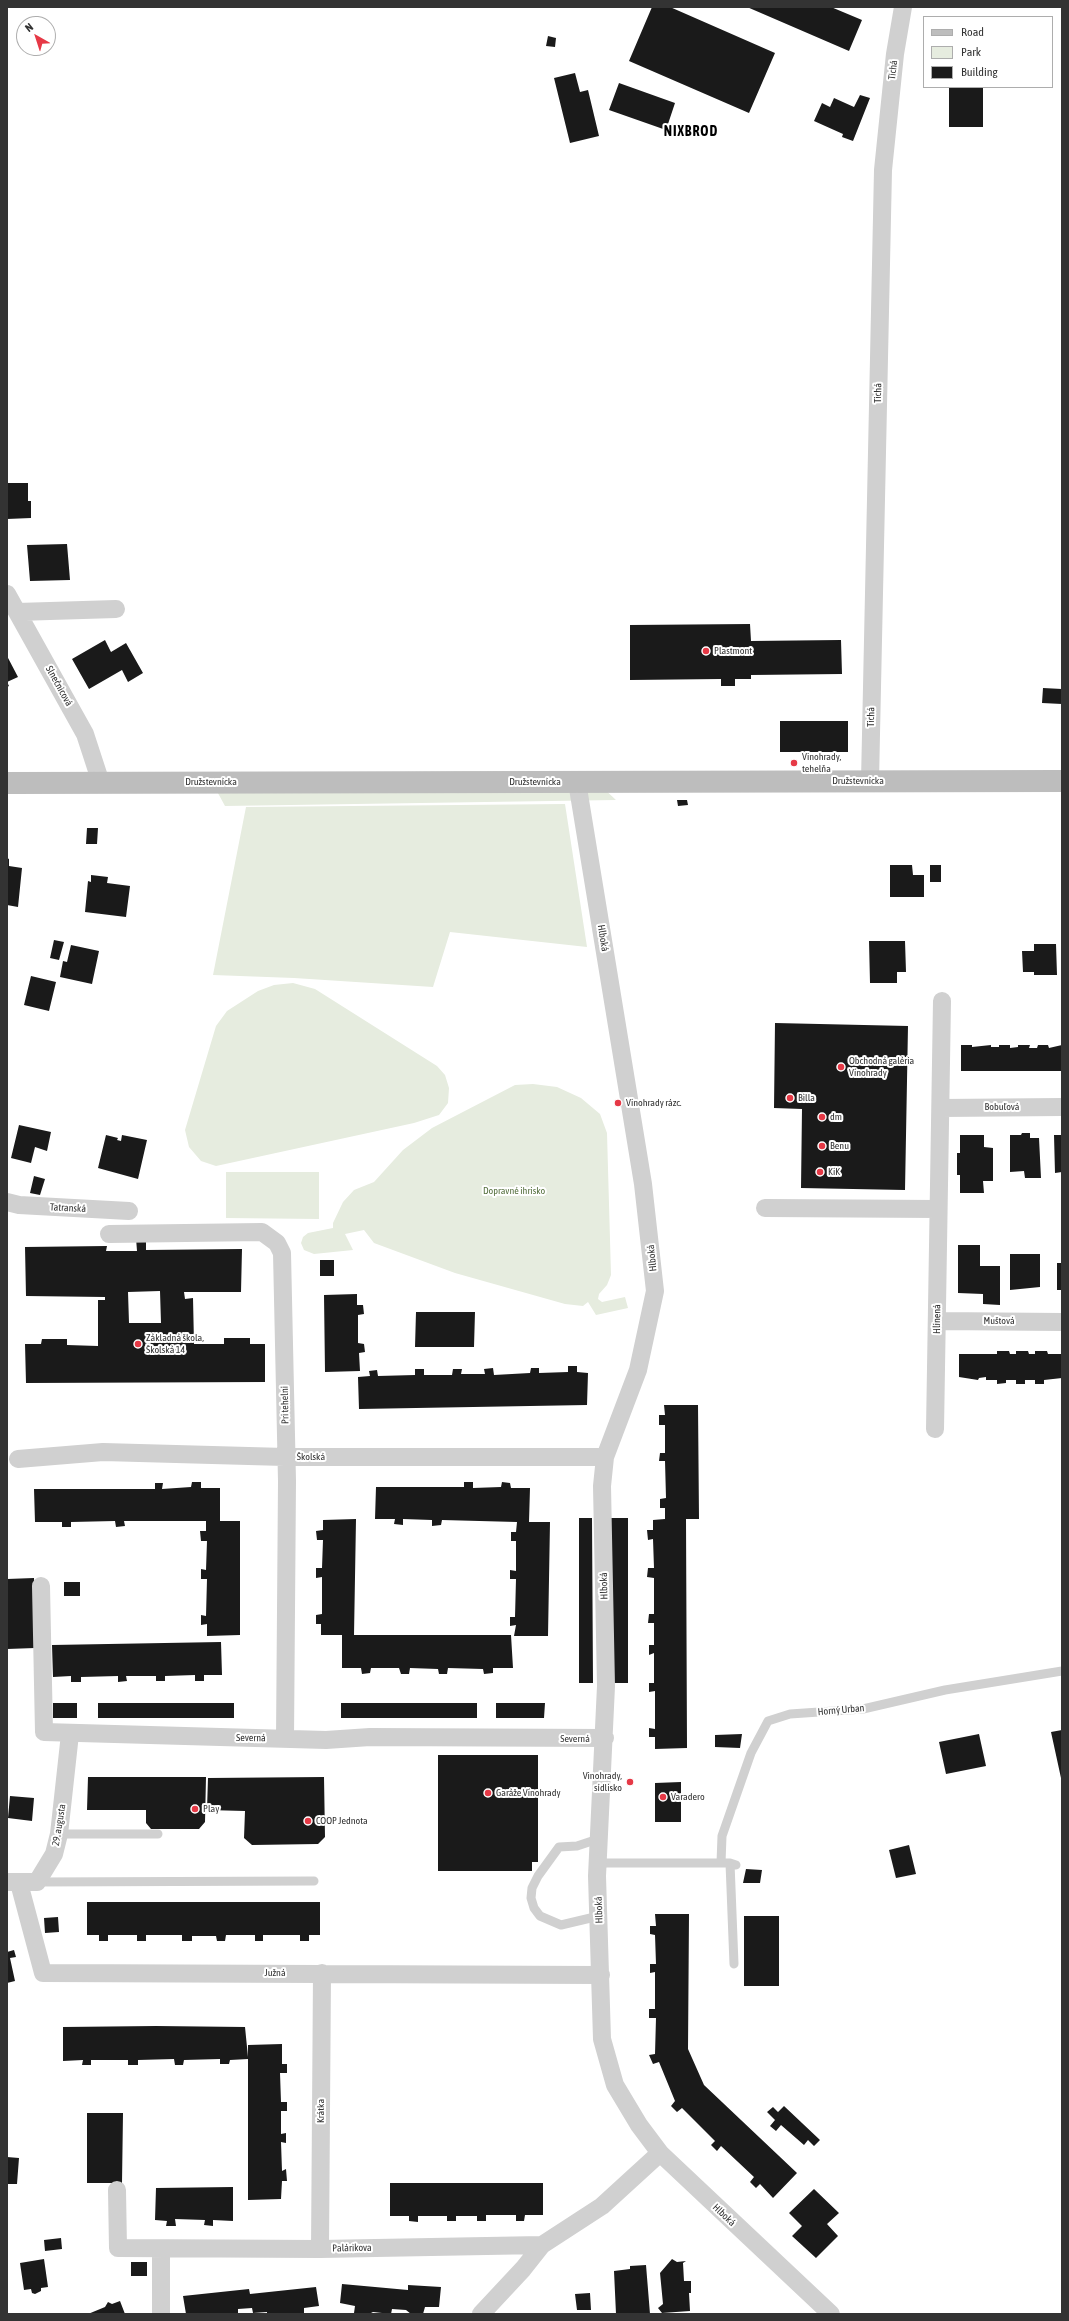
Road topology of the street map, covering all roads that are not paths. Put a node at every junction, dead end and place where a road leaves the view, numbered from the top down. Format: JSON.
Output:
{"nodes":[{"id":1,"x":903,"y":7,"type":"edge"},
{"id":2,"x":7,"y":594,"type":"edge"},
{"id":3,"x":116,"y":609,"type":"dead end"},
{"id":4,"x":17,"y":612,"type":"junction"},
{"id":5,"x":870,"y":781,"type":"junction"},
{"id":6,"x":1062,"y":781,"type":"edge"},
{"id":7,"x":577,"y":782,"type":"junction"},
{"id":8,"x":7,"y":783,"type":"edge"},
{"id":9,"x":101,"y":783,"type":"junction"},
{"id":10,"x":942,"y":1001,"type":"dead end"},
{"id":11,"x":1062,"y":1107,"type":"edge"},
{"id":12,"x":941,"y":1108,"type":"junction"},
{"id":13,"x":7,"y":1202,"type":"edge"},
{"id":14,"x":765,"y":1208,"type":"dead end"},
{"id":15,"x":938,"y":1209,"type":"junction"},
{"id":16,"x":129,"y":1211,"type":"dead end"},
{"id":17,"x":109,"y":1234,"type":"dead end"},
{"id":18,"x":936,"y":1320,"type":"junction"},
{"id":19,"x":1062,"y":1322,"type":"edge"},
{"id":20,"x":935,"y":1429,"type":"dead end"},
{"id":21,"x":285,"y":1457,"type":"junction"},
{"id":22,"x":605,"y":1457,"type":"junction"},
{"id":23,"x":18,"y":1459,"type":"dead end"},
{"id":24,"x":41,"y":1586,"type":"dead end"},
{"id":25,"x":1062,"y":1671,"type":"edge"},
{"id":26,"x":70,"y":1734,"type":"junction"},
{"id":27,"x":605,"y":1738,"type":"junction"},
{"id":28,"x":285,"y":1739,"type":"junction"},
{"id":29,"x":59,"y":1834,"type":"junction"},
{"id":30,"x":158,"y":1834,"type":"dead end"},
{"id":31,"x":598,"y":1839,"type":"junction"},
{"id":32,"x":598,"y":1863,"type":"junction"},
{"id":33,"x":729,"y":1864,"type":"junction"},
{"id":34,"x":314,"y":1881,"type":"dead end"},
{"id":35,"x":13,"y":1882,"type":"edge"},
{"id":36,"x":37,"y":1882,"type":"junction"},
{"id":37,"x":599,"y":1916,"type":"junction"},
{"id":38,"x":734,"y":1964,"type":"dead end"},
{"id":39,"x":322,"y":1973,"type":"junction"},
{"id":40,"x":601,"y":1975,"type":"junction"},
{"id":41,"x":660,"y":2152,"type":"junction"},
{"id":42,"x":117,"y":2190,"type":"dead end"},
{"id":43,"x":542,"y":2244,"type":"junction"},
{"id":44,"x":161,"y":2249,"type":"junction"},
{"id":45,"x":320,"y":2249,"type":"junction"},
{"id":46,"x":161,"y":2314,"type":"edge"},
{"id":47,"x":481,"y":2314,"type":"edge"},
{"id":48,"x":831,"y":2314,"type":"edge"}],
"edges":[{"from":1,"to":5,"type":"street","name":"Tichá"},
{"from":2,"to":4,"type":"street","name":"Slnečnicová"},
{"from":3,"to":4,"type":"street"},
{"from":4,"to":9,"type":"street","name":"Slnečnicová"},
{"from":5,"to":6,"type":"main road","name":"Družstevnícka"},
{"from":5,"to":7,"type":"main road","name":"Družstevnícka"},
{"from":7,"to":9,"type":"main road","name":"Družstevnícka"},
{"from":7,"to":22,"type":"street","name":"Hlboká"},
{"from":8,"to":9,"type":"main road","name":"Družstevnícka"},
{"from":10,"to":12,"type":"street","name":"Hlinená"},
{"from":11,"to":12,"type":"street","name":"Bobuľová"},
{"from":12,"to":15,"type":"street","name":"Hlinená"},
{"from":13,"to":16,"type":"street","name":"Tatranská"},
{"from":14,"to":15,"type":"street"},
{"from":15,"to":18,"type":"street","name":"Hlinená"},
{"from":17,"to":21,"type":"street","name":"Pri tehelni"},
{"from":18,"to":19,"type":"street","name":"Muštová"},
{"from":18,"to":20,"type":"street","name":"Hlinená"},
{"from":21,"to":22,"type":"street","name":"Školská"},
{"from":21,"to":23,"type":"street","name":"Školská"},
{"from":21,"to":28,"type":"street","name":"Pri tehelni"},
{"from":22,"to":27,"type":"street","name":"Hlboká"},
{"from":24,"to":26,"type":"street","name":"Severná"},
{"from":25,"to":33,"type":"lane","name":"Horný Urban"},
{"from":26,"to":28,"type":"street","name":"Severná"},
{"from":26,"to":29,"type":"street","name":"29. augusta"},
{"from":27,"to":28,"type":"street","name":"Severná"},
{"from":27,"to":31,"type":"street","name":"Hlboká"},
{"from":29,"to":30,"type":"lane"},
{"from":29,"to":36,"type":"street","name":"29. augusta"},
{"from":31,"to":32,"type":"street","name":"Hlboká"},
{"from":31,"to":37,"type":"lane"},
{"from":32,"to":33,"type":"lane"},
{"from":32,"to":37,"type":"street","name":"Hlboká"},
{"from":33,"to":38,"type":"lane","name":"Horný Urban"},
{"from":34,"to":36,"type":"lane"},
{"from":35,"to":36,"type":"street"},
{"from":35,"to":39,"type":"street","name":"Južná"},
{"from":37,"to":40,"type":"street","name":"Hlboká"},
{"from":39,"to":40,"type":"street","name":"Južná"},
{"from":39,"to":45,"type":"street","name":"Krátka"},
{"from":40,"to":41,"type":"street","name":"Hlboká"},
{"from":41,"to":43,"type":"street"},
{"from":41,"to":48,"type":"street","name":"Hlboká"},
{"from":42,"to":44,"type":"street","name":"Palárikova"},
{"from":43,"to":45,"type":"street","name":"Palárikova"},
{"from":43,"to":47,"type":"street"},
{"from":44,"to":45,"type":"street","name":"Palárikova"},
{"from":44,"to":46,"type":"street"}]}
